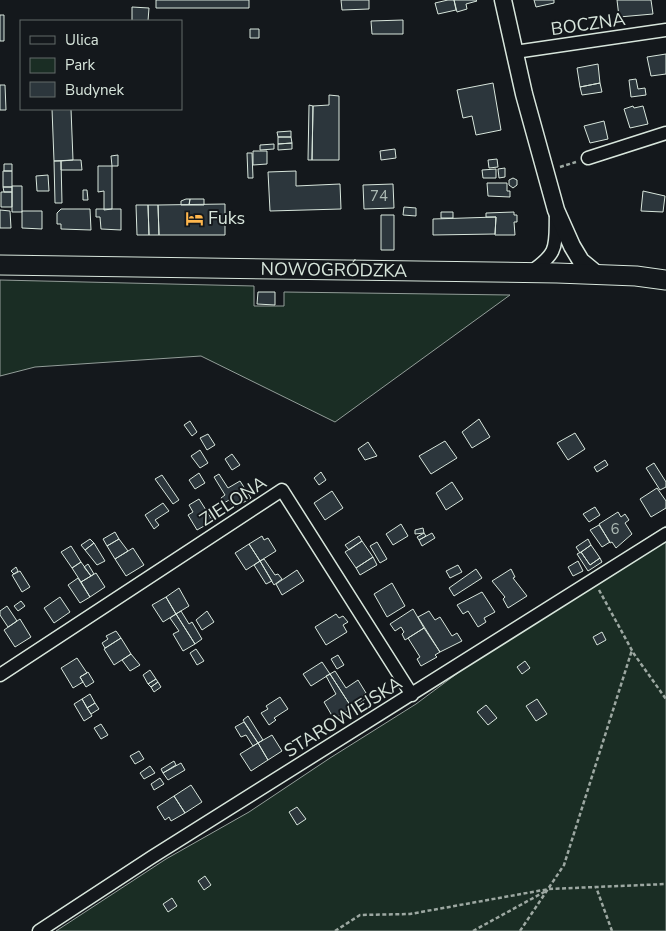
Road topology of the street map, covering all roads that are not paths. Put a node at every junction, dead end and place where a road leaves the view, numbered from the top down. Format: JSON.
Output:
{"nodes":[{"id":1,"x":503,"y":0,"type":"edge"},
{"id":2,"x":666,"y":30,"type":"edge"},
{"id":3,"x":515,"y":52,"type":"junction"},
{"id":4,"x":666,"y":133,"type":"edge"},
{"id":5,"x":588,"y":158,"type":"road end"},
{"id":6,"x":556,"y":210,"type":"junction"},
{"id":7,"x":0,"y":265,"type":"edge"},
{"id":8,"x":529,"y":273,"type":"junction"},
{"id":9,"x":598,"y":275,"type":"junction"},
{"id":10,"x":666,"y":280,"type":"edge"},
{"id":11,"x":666,"y":534,"type":"edge"},
{"id":12,"x":0,"y":675,"type":"edge"},
{"id":13,"x":412,"y":695,"type":"junction"},
{"id":14,"x":39,"y":931,"type":"edge"}],
"edges":[{"from":1,"to":3,"type":"street"},
{"from":2,"to":3,"type":"street","name":"BOCZNA"},
{"from":3,"to":6,"type":"street"},
{"from":4,"to":5,"type":"street"},
{"from":6,"to":8,"type":"street"},
{"from":6,"to":9,"type":"street"},
{"from":7,"to":8,"type":"main road","name":"NOWOGRÓDZKA"},
{"from":8,"to":9,"type":"main road","name":"NOWOGRÓDZKA"},
{"from":9,"to":10,"type":"main road","name":"NOWOGRÓDZKA"},
{"from":11,"to":13,"type":"street","name":"STAROWIEJSKA"},
{"from":12,"to":13,"type":"street","name":"ZIELONA"},
{"from":13,"to":14,"type":"street","name":"STAROWIEJSKA"}]}
